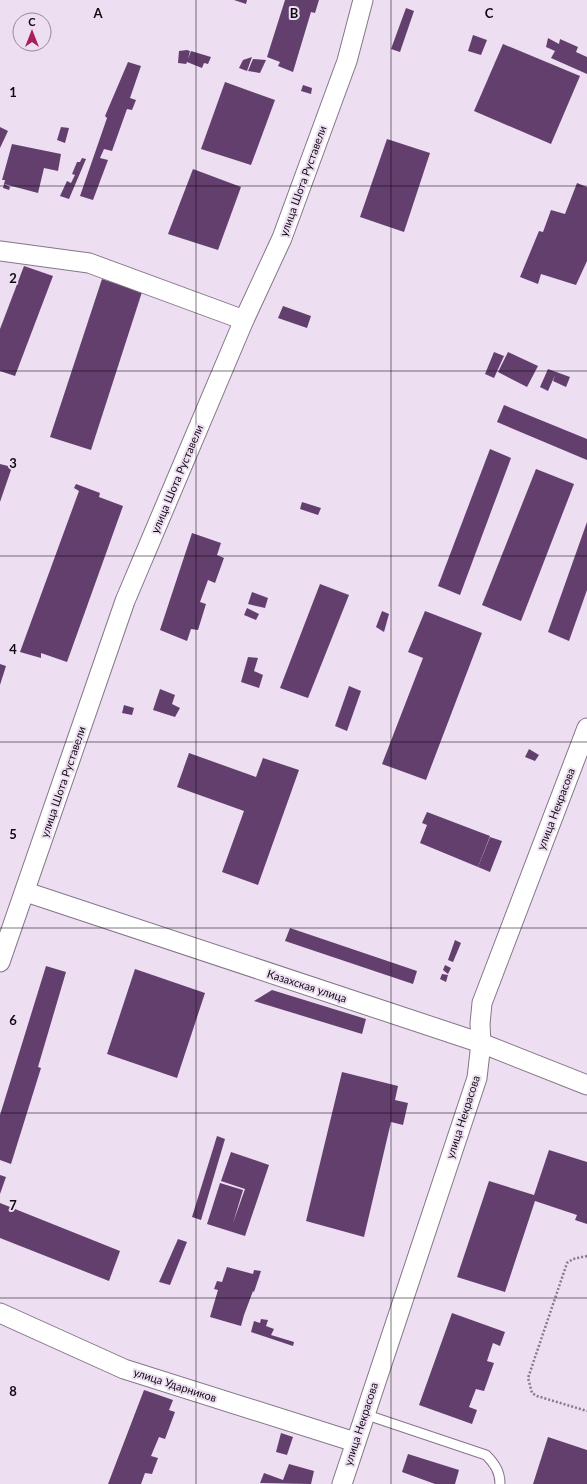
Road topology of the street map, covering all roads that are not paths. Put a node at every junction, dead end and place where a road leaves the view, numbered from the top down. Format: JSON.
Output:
{"nodes":[{"id":1,"x":363,"y":0,"type":"edge"},
{"id":2,"x":0,"y":251,"type":"edge"},
{"id":3,"x":244,"y":320,"type":"junction"},
{"id":4,"x":587,"y":728,"type":"edge"},
{"id":5,"x":26,"y":892,"type":"junction"},
{"id":6,"x":0,"y":962,"type":"edge"},
{"id":7,"x":481,"y":1044,"type":"junction"},
{"id":8,"x":587,"y":1085,"type":"edge"},
{"id":9,"x":0,"y":1313,"type":"edge"},
{"id":10,"x":364,"y":1414,"type":"junction"},
{"id":11,"x":355,"y":1442,"type":"junction"},
{"id":12,"x":342,"y":1484,"type":"edge"},
{"id":13,"x":500,"y":1484,"type":"edge"}],
"edges":[{"from":1,"to":3,"type":"street","name":"улица Шота Руставели"},
{"from":2,"to":3,"type":"street"},
{"from":3,"to":5,"type":"street","name":"улица Шота Руставели"},
{"from":4,"to":7,"type":"street","name":"улица Некрасова"},
{"from":5,"to":6,"type":"street","name":"улица Шота Руставели"},
{"from":5,"to":7,"type":"street","name":"Казахская улица"},
{"from":7,"to":8,"type":"street","name":"Казахская улица"},
{"from":7,"to":10,"type":"street","name":"улица Некрасова"},
{"from":9,"to":11,"type":"street","name":"улица Ударников"},
{"from":10,"to":11,"type":"street","name":"улица Некрасова"},
{"from":10,"to":13,"type":"lane"},
{"from":11,"to":12,"type":"street","name":"улица Некрасова"}]}
